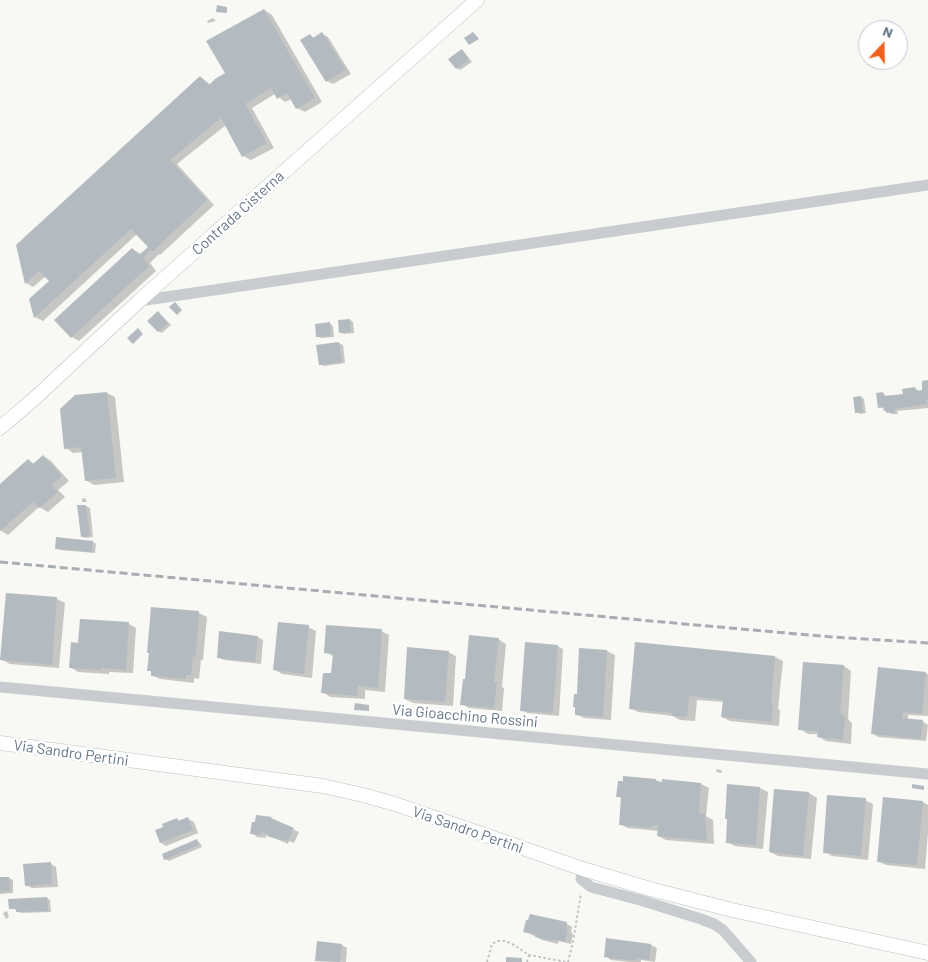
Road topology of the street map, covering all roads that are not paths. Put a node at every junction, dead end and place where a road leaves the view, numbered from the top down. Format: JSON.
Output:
{"nodes":[{"id":1,"x":477,"y":0,"type":"edge"},
{"id":2,"x":928,"y":185,"type":"edge"},
{"id":3,"x":139,"y":301,"type":"junction"},
{"id":4,"x":0,"y":428,"type":"edge"},
{"id":5,"x":0,"y":688,"type":"edge"},
{"id":6,"x":0,"y":743,"type":"edge"},
{"id":7,"x":928,"y":774,"type":"edge"},
{"id":8,"x":582,"y":869,"type":"junction"},
{"id":9,"x":928,"y":953,"type":"edge"},
{"id":10,"x":750,"y":962,"type":"edge"}],
"edges":[{"from":1,"to":3,"type":"main road","name":"Contrada Cisterna"},
{"from":2,"to":3,"type":"street"},
{"from":3,"to":4,"type":"main road","name":"Contrada Cisterna"},
{"from":5,"to":7,"type":"street","name":"Via Gioacchino Rossini"},
{"from":6,"to":8,"type":"main road","name":"Via Sandro Pertini"},
{"from":8,"to":9,"type":"main road","name":"Via Sandro Pertini"},
{"from":8,"to":10,"type":"street"}]}
